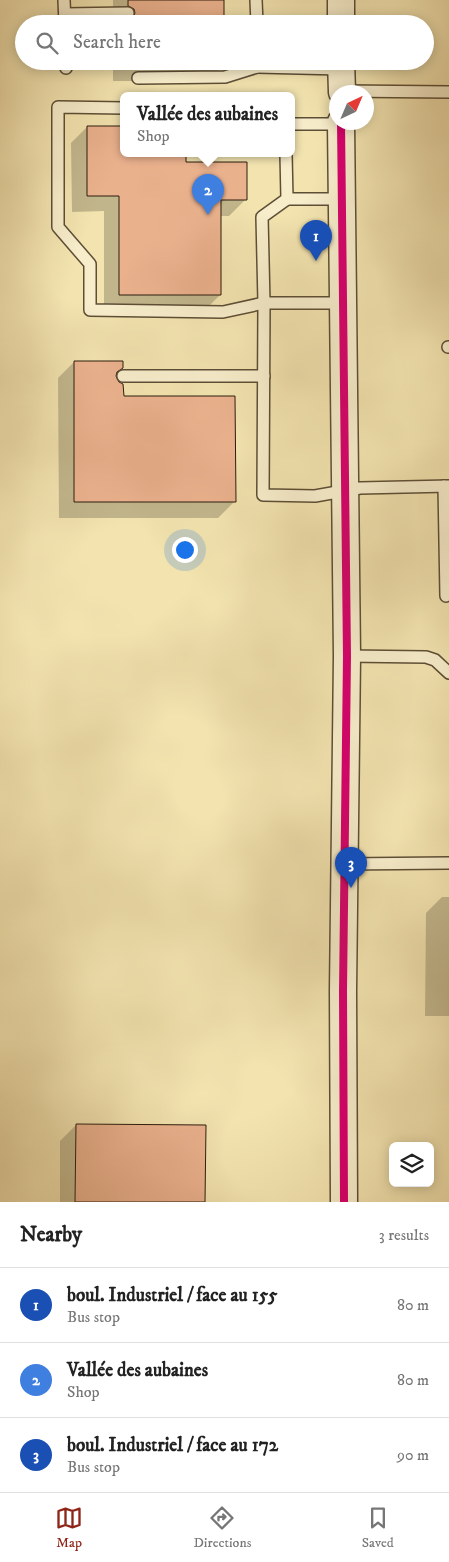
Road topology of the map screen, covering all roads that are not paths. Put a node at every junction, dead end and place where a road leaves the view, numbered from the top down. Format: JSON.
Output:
{"nodes":[{"id":1,"x":64,"y":0,"type":"edge"},
{"id":2,"x":256,"y":0,"type":"edge"},
{"id":3,"x":340,"y":0,"type":"edge"},
{"id":4,"x":128,"y":13,"type":"dead end"},
{"id":5,"x":65,"y":15,"type":"edge"},
{"id":6,"x":107,"y":15,"type":"edge"},
{"id":7,"x":257,"y":15,"type":"edge"},
{"id":8,"x":341,"y":15,"type":"edge"},
{"id":9,"x":240,"y":70,"type":"edge"},
{"id":10,"x":293,"y":70,"type":"edge"},
{"id":11,"x":138,"y":78,"type":"dead end"},
{"id":12,"x":341,"y":78,"type":"edge"},
{"id":13,"x":449,"y":92,"type":"edge"},
{"id":14,"x":120,"y":108,"type":"edge"},
{"id":15,"x":329,"y":123,"type":"edge"},
{"id":16,"x":295,"y":124,"type":"edge"},
{"id":17,"x":341,"y":130,"type":"edge"},
{"id":18,"x":286,"y":157,"type":"edge"},
{"id":19,"x":287,"y":199,"type":"junction"},
{"id":20,"x":341,"y":199,"type":"junction"},
{"id":21,"x":264,"y":303,"type":"junction"},
{"id":22,"x":342,"y":304,"type":"junction"},
{"id":23,"x":123,"y":376,"type":"dead end"},
{"id":24,"x":264,"y":376,"type":"junction"},
{"id":25,"x":446,"y":486,"type":"edge"},
{"id":26,"x":344,"y":490,"type":"junction"},
{"id":27,"x":446,"y":596,"type":"dead end"},
{"id":28,"x":347,"y":656,"type":"junction"},
{"id":29,"x":449,"y":673,"type":"edge"},
{"id":30,"x":449,"y":863,"type":"edge"},
{"id":31,"x":344,"y":864,"type":"junction"},
{"id":32,"x":344,"y":1202,"type":"edge"}],
"edges":[{"from":1,"to":5,"type":"lane"},
{"from":2,"to":7,"type":"lane"},
{"from":3,"to":8,"type":"street"},
{"from":4,"to":6,"type":"lane"},
{"from":9,"to":11,"type":"lane"},
{"from":10,"to":12,"type":"lane"},
{"from":12,"to":13,"type":"lane"},
{"from":14,"to":21,"type":"lane"},
{"from":15,"to":16,"type":"lane"},
{"from":17,"to":20,"type":"street"},
{"from":18,"to":19,"type":"lane"},
{"from":19,"to":20,"type":"lane"},
{"from":19,"to":21,"type":"lane"},
{"from":20,"to":22,"type":"street"},
{"from":21,"to":22,"type":"lane"},
{"from":21,"to":24,"type":"lane"},
{"from":22,"to":26,"type":"street"},
{"from":23,"to":24,"type":"lane"},
{"from":24,"to":26,"type":"lane"},
{"from":25,"to":26,"type":"lane"},
{"from":25,"to":27,"type":"lane"},
{"from":26,"to":28,"type":"street"},
{"from":28,"to":29,"type":"lane"},
{"from":28,"to":31,"type":"street"},
{"from":30,"to":31,"type":"lane"},
{"from":31,"to":32,"type":"street"}]}
